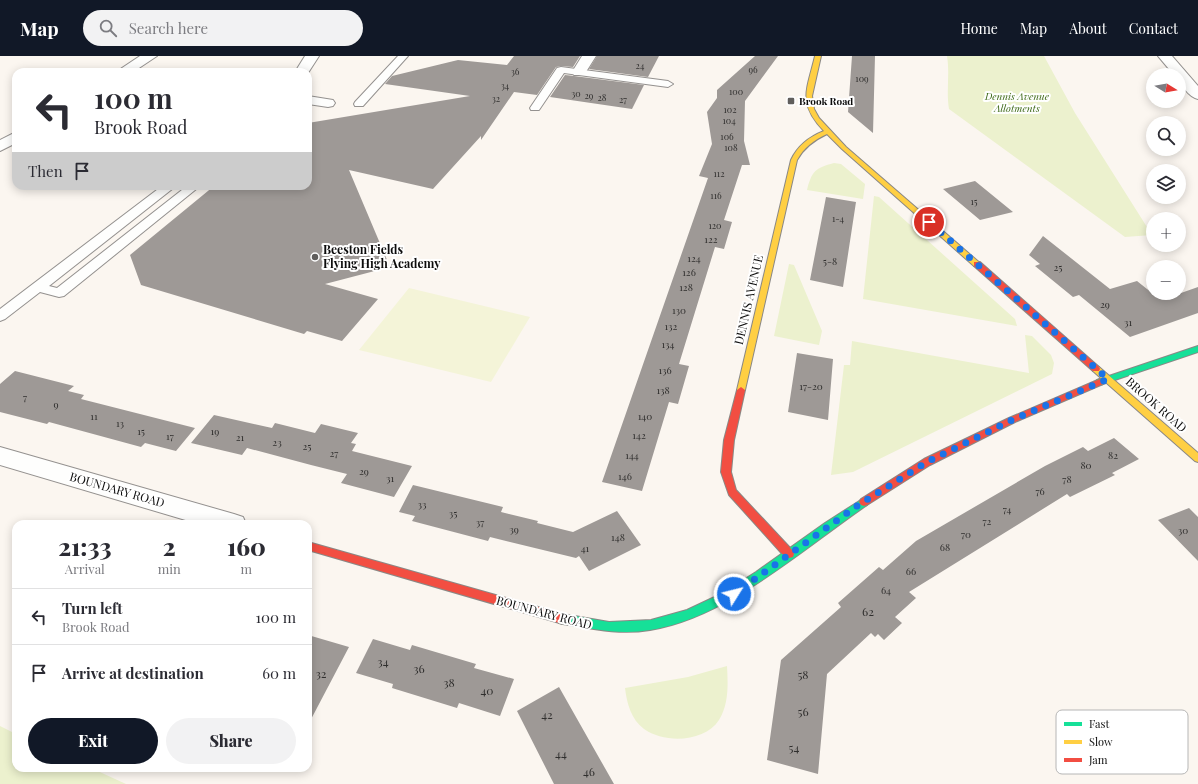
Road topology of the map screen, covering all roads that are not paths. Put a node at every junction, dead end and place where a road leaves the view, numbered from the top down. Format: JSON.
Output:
{"nodes":[{"id":1,"x":150,"y":56,"type":"edge"},
{"id":2,"x":312,"y":56,"type":"edge"},
{"id":3,"x":403,"y":56,"type":"edge"},
{"id":4,"x":589,"y":56,"type":"edge"},
{"id":5,"x":818,"y":56,"type":"edge"},
{"id":6,"x":1165,"y":56,"type":"edge"},
{"id":7,"x":130,"y":68,"type":"edge"},
{"id":8,"x":304,"y":68,"type":"edge"},
{"id":9,"x":579,"y":72,"type":"junction"},
{"id":10,"x":668,"y":84,"type":"dead end"},
{"id":11,"x":1198,"y":95,"type":"edge"},
{"id":12,"x":312,"y":101,"type":"edge"},
{"id":13,"x":328,"y":103,"type":"dead end"},
{"id":14,"x":360,"y":104,"type":"dead end"},
{"id":15,"x":535,"y":108,"type":"dead end"},
{"id":16,"x":828,"y":132,"type":"junction"},
{"id":17,"x":12,"y":139,"type":"edge"},
{"id":18,"x":0,"y":146,"type":"edge"},
{"id":19,"x":165,"y":190,"type":"edge"},
{"id":20,"x":189,"y":190,"type":"edge"},
{"id":21,"x":38,"y":287,"type":"junction"},
{"id":22,"x":0,"y":316,"type":"edge"},
{"id":23,"x":1198,"y":349,"type":"edge"},
{"id":24,"x":1108,"y":379,"type":"junction"},
{"id":25,"x":0,"y":456,"type":"edge"},
{"id":26,"x":1198,"y":458,"type":"edge"},
{"id":27,"x":220,"y":520,"type":"edge"},
{"id":28,"x":312,"y":547,"type":"edge"},
{"id":29,"x":789,"y":554,"type":"junction"}],
"edges":[{"from":1,"to":7,"type":"street"},
{"from":2,"to":8,"type":"street"},
{"from":3,"to":14,"type":"lane"},
{"from":4,"to":9,"type":"street"},
{"from":5,"to":16,"type":"street"},
{"from":6,"to":11,"type":"street"},
{"from":9,"to":10,"type":"lane"},
{"from":9,"to":15,"type":"lane"},
{"from":12,"to":13,"type":"street"},
{"from":16,"to":24,"type":"street","name":"BROOK ROAD"},
{"from":16,"to":29,"type":"street","name":"DENNIS AVENUE"},
{"from":17,"to":18,"type":"street"},
{"from":19,"to":21,"type":"lane"},
{"from":20,"to":21,"type":"lane"},
{"from":21,"to":22,"type":"lane"},
{"from":23,"to":24,"type":"street","name":"BOUNDARY ROAD"},
{"from":24,"to":26,"type":"street","name":"BROOK ROAD"},
{"from":24,"to":29,"type":"street","name":"BOUNDARY ROAD"},
{"from":25,"to":27,"type":"street","name":"BOUNDARY ROAD"},
{"from":28,"to":29,"type":"street","name":"BOUNDARY ROAD"}]}
